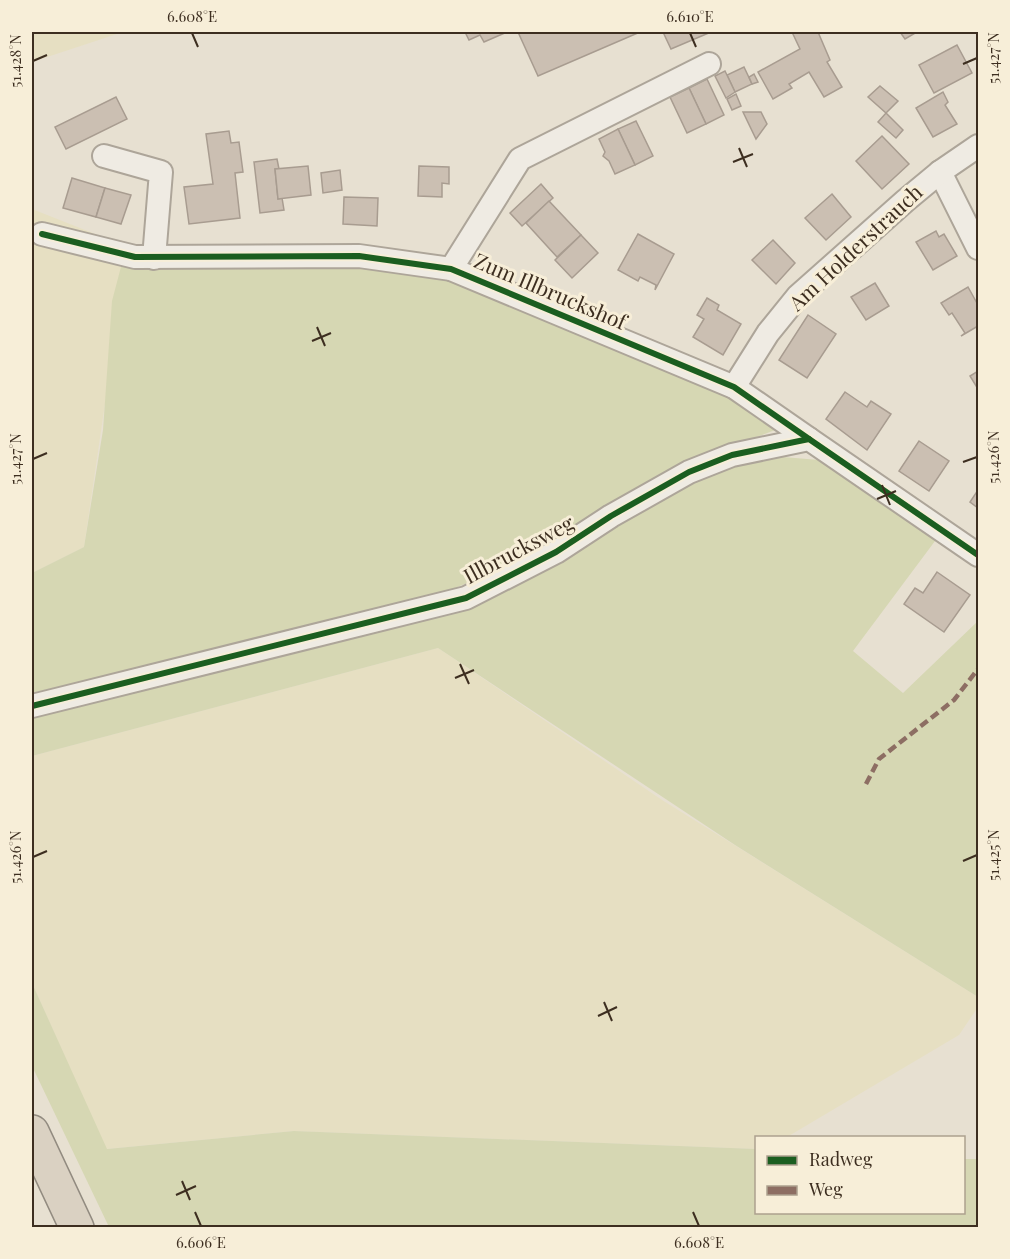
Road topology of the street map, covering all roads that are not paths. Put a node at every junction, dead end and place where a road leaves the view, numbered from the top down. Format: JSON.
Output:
{"nodes":[{"id":1,"x":709,"y":64,"type":"dead end"},
{"id":2,"x":978,"y":146,"type":"edge"},
{"id":3,"x":104,"y":156,"type":"dead end"},
{"id":4,"x":940,"y":172,"type":"junction"},
{"id":5,"x":42,"y":234,"type":"dead end"},
{"id":6,"x":978,"y":248,"type":"edge"},
{"id":7,"x":154,"y":258,"type":"junction"},
{"id":8,"x":452,"y":269,"type":"junction"},
{"id":9,"x":734,"y":387,"type":"junction"},
{"id":10,"x":809,"y":439,"type":"junction"},
{"id":11,"x":978,"y":555,"type":"edge"},
{"id":12,"x":32,"y":706,"type":"edge"},
{"id":13,"x":32,"y":1132,"type":"edge"},
{"id":14,"x":77,"y":1227,"type":"edge"}],
"edges":[{"from":1,"to":8,"type":"street","name":"Zum Illbruckshof"},
{"from":2,"to":4,"type":"street","name":"Am Holderstrauch"},
{"from":3,"to":7,"type":"street"},
{"from":4,"to":6,"type":"street","name":"Am Holderstrauch"},
{"from":4,"to":9,"type":"street","name":"Am Holderstrauch"},
{"from":5,"to":7,"type":"street","name":"Zum Illbruckshof"},
{"from":7,"to":8,"type":"street","name":"Zum Illbruckshof"},
{"from":8,"to":9,"type":"street","name":"Zum Illbruckshof"},
{"from":9,"to":10,"type":"street","name":"Zum Illbruckshof"},
{"from":10,"to":11,"type":"street"},
{"from":10,"to":12,"type":"street","name":"Illbrucksweg"},
{"from":13,"to":14,"type":"highway"}]}
